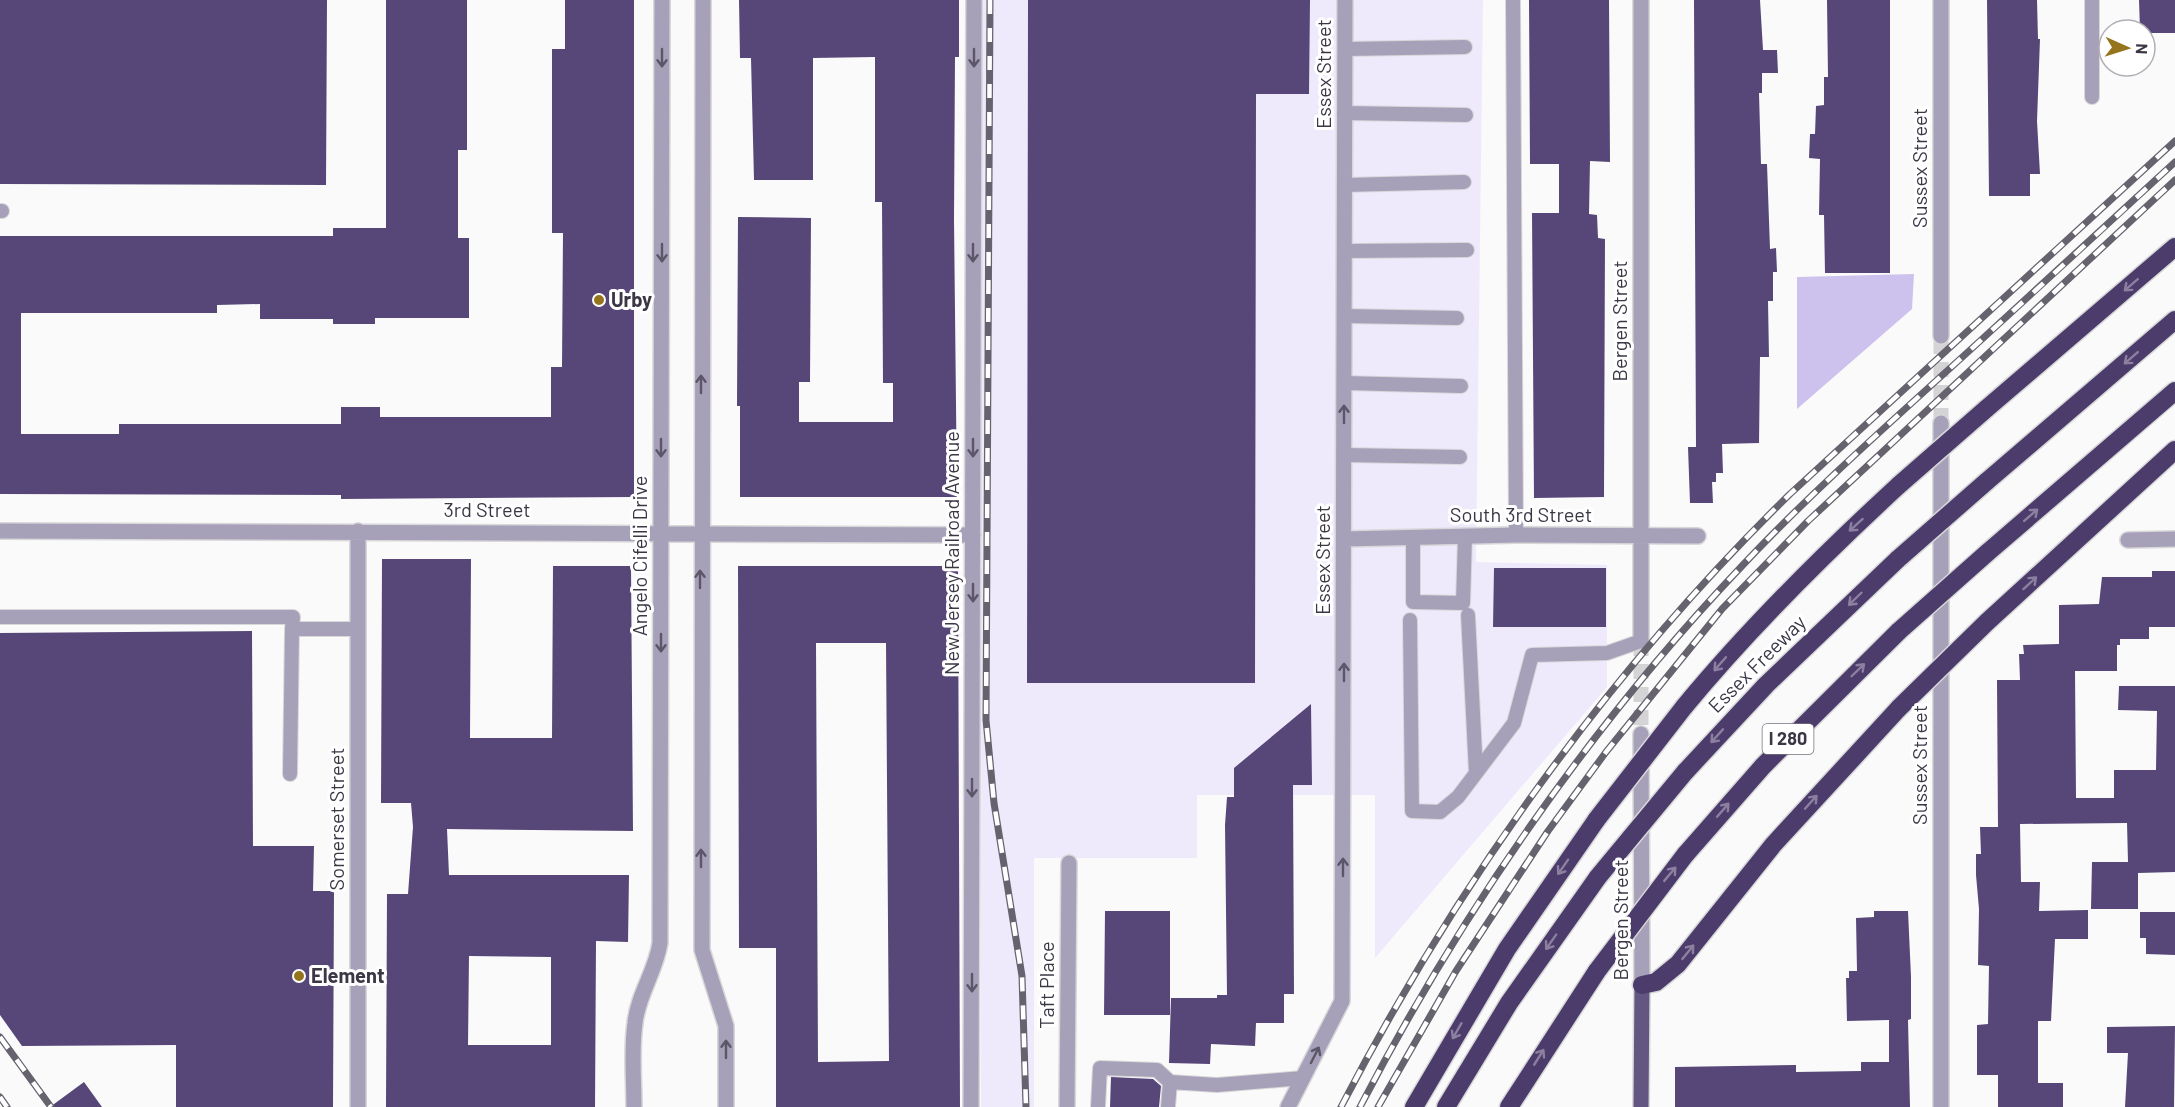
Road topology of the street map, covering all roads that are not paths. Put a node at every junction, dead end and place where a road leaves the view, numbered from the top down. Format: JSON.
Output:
{"nodes":[{"id":1,"x":662,"y":0,"type":"edge"},
{"id":2,"x":703,"y":0,"type":"edge"},
{"id":3,"x":974,"y":0,"type":"edge"},
{"id":4,"x":1345,"y":0,"type":"edge"},
{"id":5,"x":1513,"y":0,"type":"edge"},
{"id":6,"x":1641,"y":0,"type":"edge"},
{"id":7,"x":1941,"y":0,"type":"edge"},
{"id":8,"x":2092,"y":0,"type":"edge"},
{"id":9,"x":1465,"y":48,"type":"dead end"},
{"id":10,"x":1344,"y":49,"type":"junction"},
{"id":11,"x":2092,"y":97,"type":"dead end"},
{"id":12,"x":1344,"y":113,"type":"junction"},
{"id":13,"x":1466,"y":115,"type":"dead end"},
{"id":14,"x":1464,"y":182,"type":"dead end"},
{"id":15,"x":1344,"y":185,"type":"junction"},
{"id":16,"x":2175,"y":247,"type":"edge"},
{"id":17,"x":1467,"y":250,"type":"dead end"},
{"id":18,"x":1344,"y":251,"type":"junction"},
{"id":19,"x":1344,"y":316,"type":"junction"},
{"id":20,"x":1456,"y":318,"type":"dead end"},
{"id":21,"x":2175,"y":320,"type":"edge"},
{"id":22,"x":1941,"y":336,"type":"tunnel mouth"},
{"id":23,"x":1344,"y":383,"type":"junction"},
{"id":24,"x":1461,"y":386,"type":"dead end"},
{"id":25,"x":2175,"y":391,"type":"edge"},
{"id":26,"x":1941,"y":423,"type":"tunnel mouth"},
{"id":27,"x":2175,"y":450,"type":"edge"},
{"id":28,"x":1344,"y":456,"type":"junction"},
{"id":29,"x":1460,"y":457,"type":"dead end"},
{"id":30,"x":0,"y":531,"type":"edge"},
{"id":31,"x":358,"y":531,"type":"junction"},
{"id":32,"x":661,"y":532,"type":"junction"},
{"id":33,"x":700,"y":532,"type":"junction"},
{"id":34,"x":973,"y":535,"type":"junction"},
{"id":35,"x":1516,"y":535,"type":"junction"},
{"id":36,"x":1641,"y":535,"type":"junction"},
{"id":37,"x":1465,"y":536,"type":"junction"},
{"id":38,"x":1698,"y":536,"type":"dead end"},
{"id":39,"x":1413,"y":537,"type":"junction"},
{"id":40,"x":1344,"y":538,"type":"junction"},
{"id":41,"x":2175,"y":539,"type":"edge"},
{"id":42,"x":2128,"y":540,"type":"dead end"},
{"id":43,"x":1468,"y":615,"type":"dead end"},
{"id":44,"x":0,"y":617,"type":"edge"},
{"id":45,"x":1410,"y":620,"type":"dead end"},
{"id":46,"x":292,"y":629,"type":"junction"},
{"id":47,"x":358,"y":629,"type":"junction"},
{"id":48,"x":1641,"y":641,"type":"joint"},
{"id":49,"x":1641,"y":734,"type":"tunnel mouth"},
{"id":50,"x":1476,"y":773,"type":"junction"},
{"id":51,"x":291,"y":774,"type":"dead end"},
{"id":52,"x":1069,"y":863,"type":"dead end"},
{"id":53,"x":1642,"y":985,"type":"junction"},
{"id":54,"x":1303,"y":1078,"type":"junction"},
{"id":55,"x":1170,"y":1082,"type":"junction"},
{"id":56,"x":1102,"y":1105,"type":"edge"},
{"id":57,"x":1166,"y":1106,"type":"edge"},
{"id":58,"x":358,"y":1107,"type":"edge"},
{"id":59,"x":634,"y":1107,"type":"edge"},
{"id":60,"x":726,"y":1107,"type":"edge"},
{"id":61,"x":971,"y":1107,"type":"edge"},
{"id":62,"x":1067,"y":1107,"type":"edge"},
{"id":63,"x":1288,"y":1107,"type":"edge"},
{"id":64,"x":1414,"y":1107,"type":"edge"},
{"id":65,"x":1446,"y":1107,"type":"edge"},
{"id":66,"x":1509,"y":1107,"type":"edge"},
{"id":67,"x":1641,"y":1107,"type":"edge"},
{"id":68,"x":1941,"y":1107,"type":"edge"}],
"edges":[{"from":1,"to":32,"type":"street","name":"Angelo Cifelli Drive","one_way":true},
{"from":33,"to":2,"type":"street","one_way":true},
{"from":3,"to":34,"type":"street","name":"New Jersey Railroad Avenue","one_way":true},
{"from":4,"to":10,"type":"street","name":"Essex Street"},
{"from":5,"to":35,"type":"lane"},
{"from":6,"to":36,"type":"street","name":"Bergen Street"},
{"from":7,"to":22,"type":"street","name":"Sussex Street"},
{"from":8,"to":11,"type":"lane"},
{"from":9,"to":10,"type":"lane"},
{"from":10,"to":12,"type":"street","name":"Essex Street"},
{"from":12,"to":13,"type":"lane"},
{"from":12,"to":15,"type":"street","name":"Essex Street"},
{"from":14,"to":15,"type":"lane"},
{"from":15,"to":18,"type":"street","name":"Essex Street"},
{"from":16,"to":64,"type":"highway","one_way":true,"bridge":true},
{"from":17,"to":18,"type":"lane"},
{"from":18,"to":19,"type":"street","name":"Essex Street"},
{"from":19,"to":20,"type":"lane"},
{"from":19,"to":23,"type":"street","name":"Essex Street"},
{"from":21,"to":65,"type":"highway","name":"Essex Freeway","number":"I 280","one_way":true,"bridge":true},
{"from":23,"to":24,"type":"lane"},
{"from":28,"to":23,"type":"street","name":"Essex Street","one_way":true},
{"from":66,"to":25,"type":"highway","number":"I 280","one_way":true,"bridge":true},
{"from":26,"to":68,"type":"street","name":"Sussex Street"},
{"from":53,"to":27,"type":"highway","one_way":true,"bridge":true},
{"from":28,"to":29,"type":"lane"},
{"from":28,"to":40,"type":"street","name":"Essex Street"},
{"from":30,"to":31,"type":"street","name":"3rd Street"},
{"from":31,"to":32,"type":"street","name":"3rd Street"},
{"from":31,"to":47,"type":"street","name":"Somerset Street"},
{"from":32,"to":33,"type":"street","name":"3rd Street"},
{"from":32,"to":59,"type":"street","name":"Angelo Cifelli Drive","one_way":true},
{"from":33,"to":34,"type":"street","name":"3rd Street"},
{"from":60,"to":33,"type":"street","one_way":true},
{"from":34,"to":61,"type":"street","name":"New Jersey Railroad Avenue","one_way":true},
{"from":35,"to":36,"type":"street","name":"South 3rd Street"},
{"from":35,"to":37,"type":"street","name":"South 3rd Street"},
{"from":36,"to":38,"type":"street","name":"South 3rd Street"},
{"from":36,"to":48,"type":"street","name":"Bergen Street"},
{"from":37,"to":39,"type":"street","name":"South 3rd Street"},
{"from":37,"to":39,"type":"lane"},
{"from":39,"to":40,"type":"street","name":"South 3rd Street"},
{"from":54,"to":40,"type":"street","name":"Essex Street","one_way":true},
{"from":41,"to":42,"type":"street"},
{"from":43,"to":50,"type":"lane"},
{"from":44,"to":46,"type":"lane"},
{"from":45,"to":50,"type":"lane"},
{"from":46,"to":47,"type":"lane"},
{"from":46,"to":51,"type":"lane"},
{"from":47,"to":58,"type":"street","name":"Somerset Street"},
{"from":48,"to":50,"type":"lane"},
{"from":49,"to":53,"type":"street","name":"Bergen Street"},
{"from":52,"to":62,"type":"street","name":"Taft Place"},
{"from":53,"to":67,"type":"main road","name":"Bergen Street"},
{"from":54,"to":55,"type":"lane"},
{"from":54,"to":63,"type":"street","name":"Essex Street"},
{"from":55,"to":56,"type":"lane"},
{"from":55,"to":57,"type":"lane"}]}
